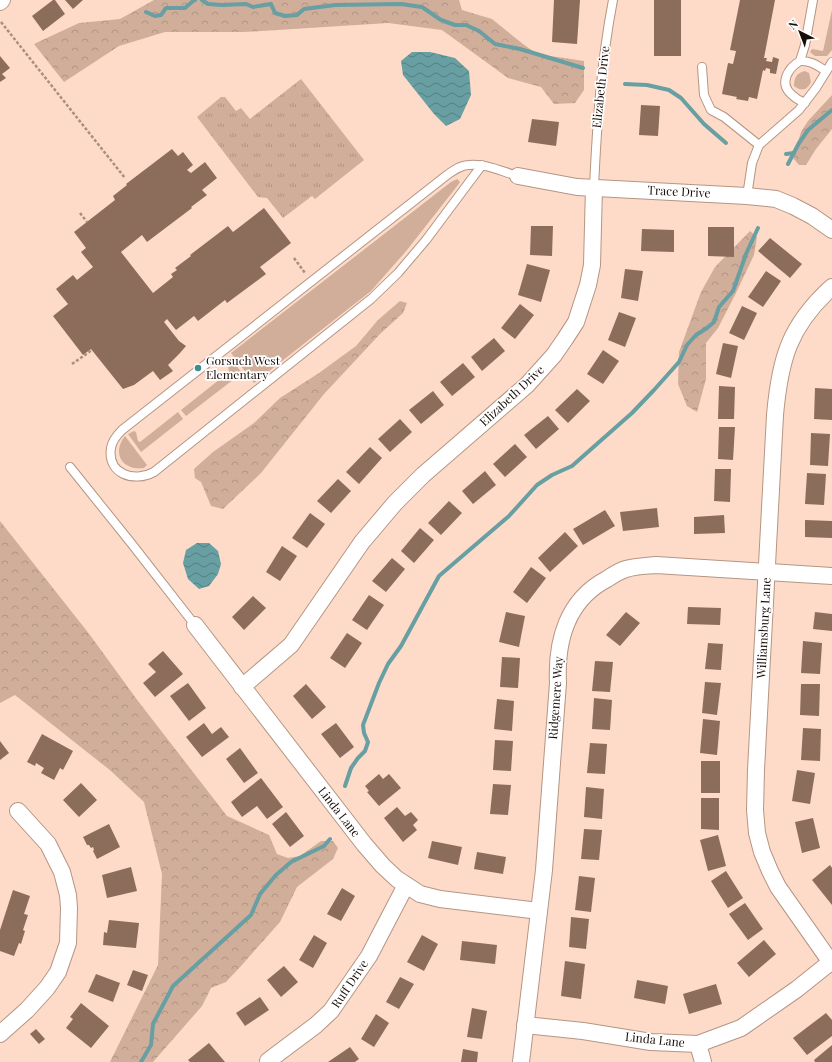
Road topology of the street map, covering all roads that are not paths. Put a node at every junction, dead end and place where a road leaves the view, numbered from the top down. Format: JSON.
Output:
{"nodes":[{"id":1,"x":613,"y":0,"type":"edge"},
{"id":2,"x":813,"y":0,"type":"edge"},
{"id":3,"x":800,"y":61,"type":"junction"},
{"id":4,"x":832,"y":62,"type":"edge"},
{"id":5,"x":702,"y":67,"type":"dead end"},
{"id":6,"x":826,"y":71,"type":"junction"},
{"id":7,"x":805,"y":103,"type":"junction"},
{"id":8,"x":759,"y":145,"type":"junction"},
{"id":9,"x":482,"y":165,"type":"junction"},
{"id":10,"x":518,"y":176,"type":"joint"},
{"id":11,"x":594,"y":187,"type":"junction"},
{"id":12,"x":746,"y":196,"type":"junction"},
{"id":13,"x":832,"y":230,"type":"edge"},
{"id":14,"x":832,"y":287,"type":"edge"},
{"id":15,"x":70,"y":467,"type":"dead end"},
{"id":16,"x":767,"y":573,"type":"junction"},
{"id":17,"x":832,"y":576,"type":"edge"},
{"id":18,"x":195,"y":625,"type":"joint"},
{"id":19,"x":242,"y":687,"type":"junction"},
{"id":20,"x":18,"y":811,"type":"dead end"},
{"id":21,"x":406,"y":886,"type":"junction"},
{"id":22,"x":539,"y":911,"type":"junction"},
{"id":23,"x":832,"y":963,"type":"edge"},
{"id":24,"x":525,"y":1026,"type":"junction"},
{"id":25,"x":0,"y":1034,"type":"edge"},
{"id":26,"x":698,"y":1044,"type":"junction"},
{"id":27,"x":268,"y":1061,"type":"edge"},
{"id":28,"x":521,"y":1062,"type":"edge"},
{"id":29,"x":702,"y":1062,"type":"edge"}],
"edges":[{"from":1,"to":11,"type":"lane","name":"Elizabeth Drive"},
{"from":2,"to":3,"type":"lane"},
{"from":3,"to":6,"type":"lane"},
{"from":3,"to":7,"type":"lane"},
{"from":4,"to":6,"type":"lane"},
{"from":5,"to":8,"type":"lane"},
{"from":6,"to":7,"type":"lane"},
{"from":7,"to":8,"type":"lane"},
{"from":8,"to":12,"type":"lane"},
{"from":9,"to":9,"type":"lane"},
{"from":9,"to":10,"type":"lane"},
{"from":10,"to":11,"type":"street","name":"Trace Drive"},
{"from":11,"to":12,"type":"street","name":"Trace Drive"},
{"from":11,"to":19,"type":"street","name":"Elizabeth Drive"},
{"from":12,"to":13,"type":"street","name":"Trace Drive"},
{"from":14,"to":16,"type":"street","name":"Williamsburg Lane"},
{"from":15,"to":18,"type":"lane"},
{"from":16,"to":17,"type":"street","name":"Ridgemere Way"},
{"from":16,"to":22,"type":"street","name":"Ridgemere Way"},
{"from":16,"to":23,"type":"street","name":"Williamsburg Lane"},
{"from":18,"to":19,"type":"street","name":"Linda Lane"},
{"from":19,"to":21,"type":"street","name":"Linda Lane"},
{"from":20,"to":25,"type":"street"},
{"from":21,"to":22,"type":"street","name":"Linda Lane"},
{"from":21,"to":27,"type":"street","name":"Ruff Drive"},
{"from":22,"to":24,"type":"street","name":"Ridgemere Way"},
{"from":23,"to":26,"type":"street","name":"Linda Lane"},
{"from":24,"to":26,"type":"street","name":"Linda Lane"},
{"from":24,"to":28,"type":"street","name":"Ridgemere Way"},
{"from":26,"to":29,"type":"street"}]}
